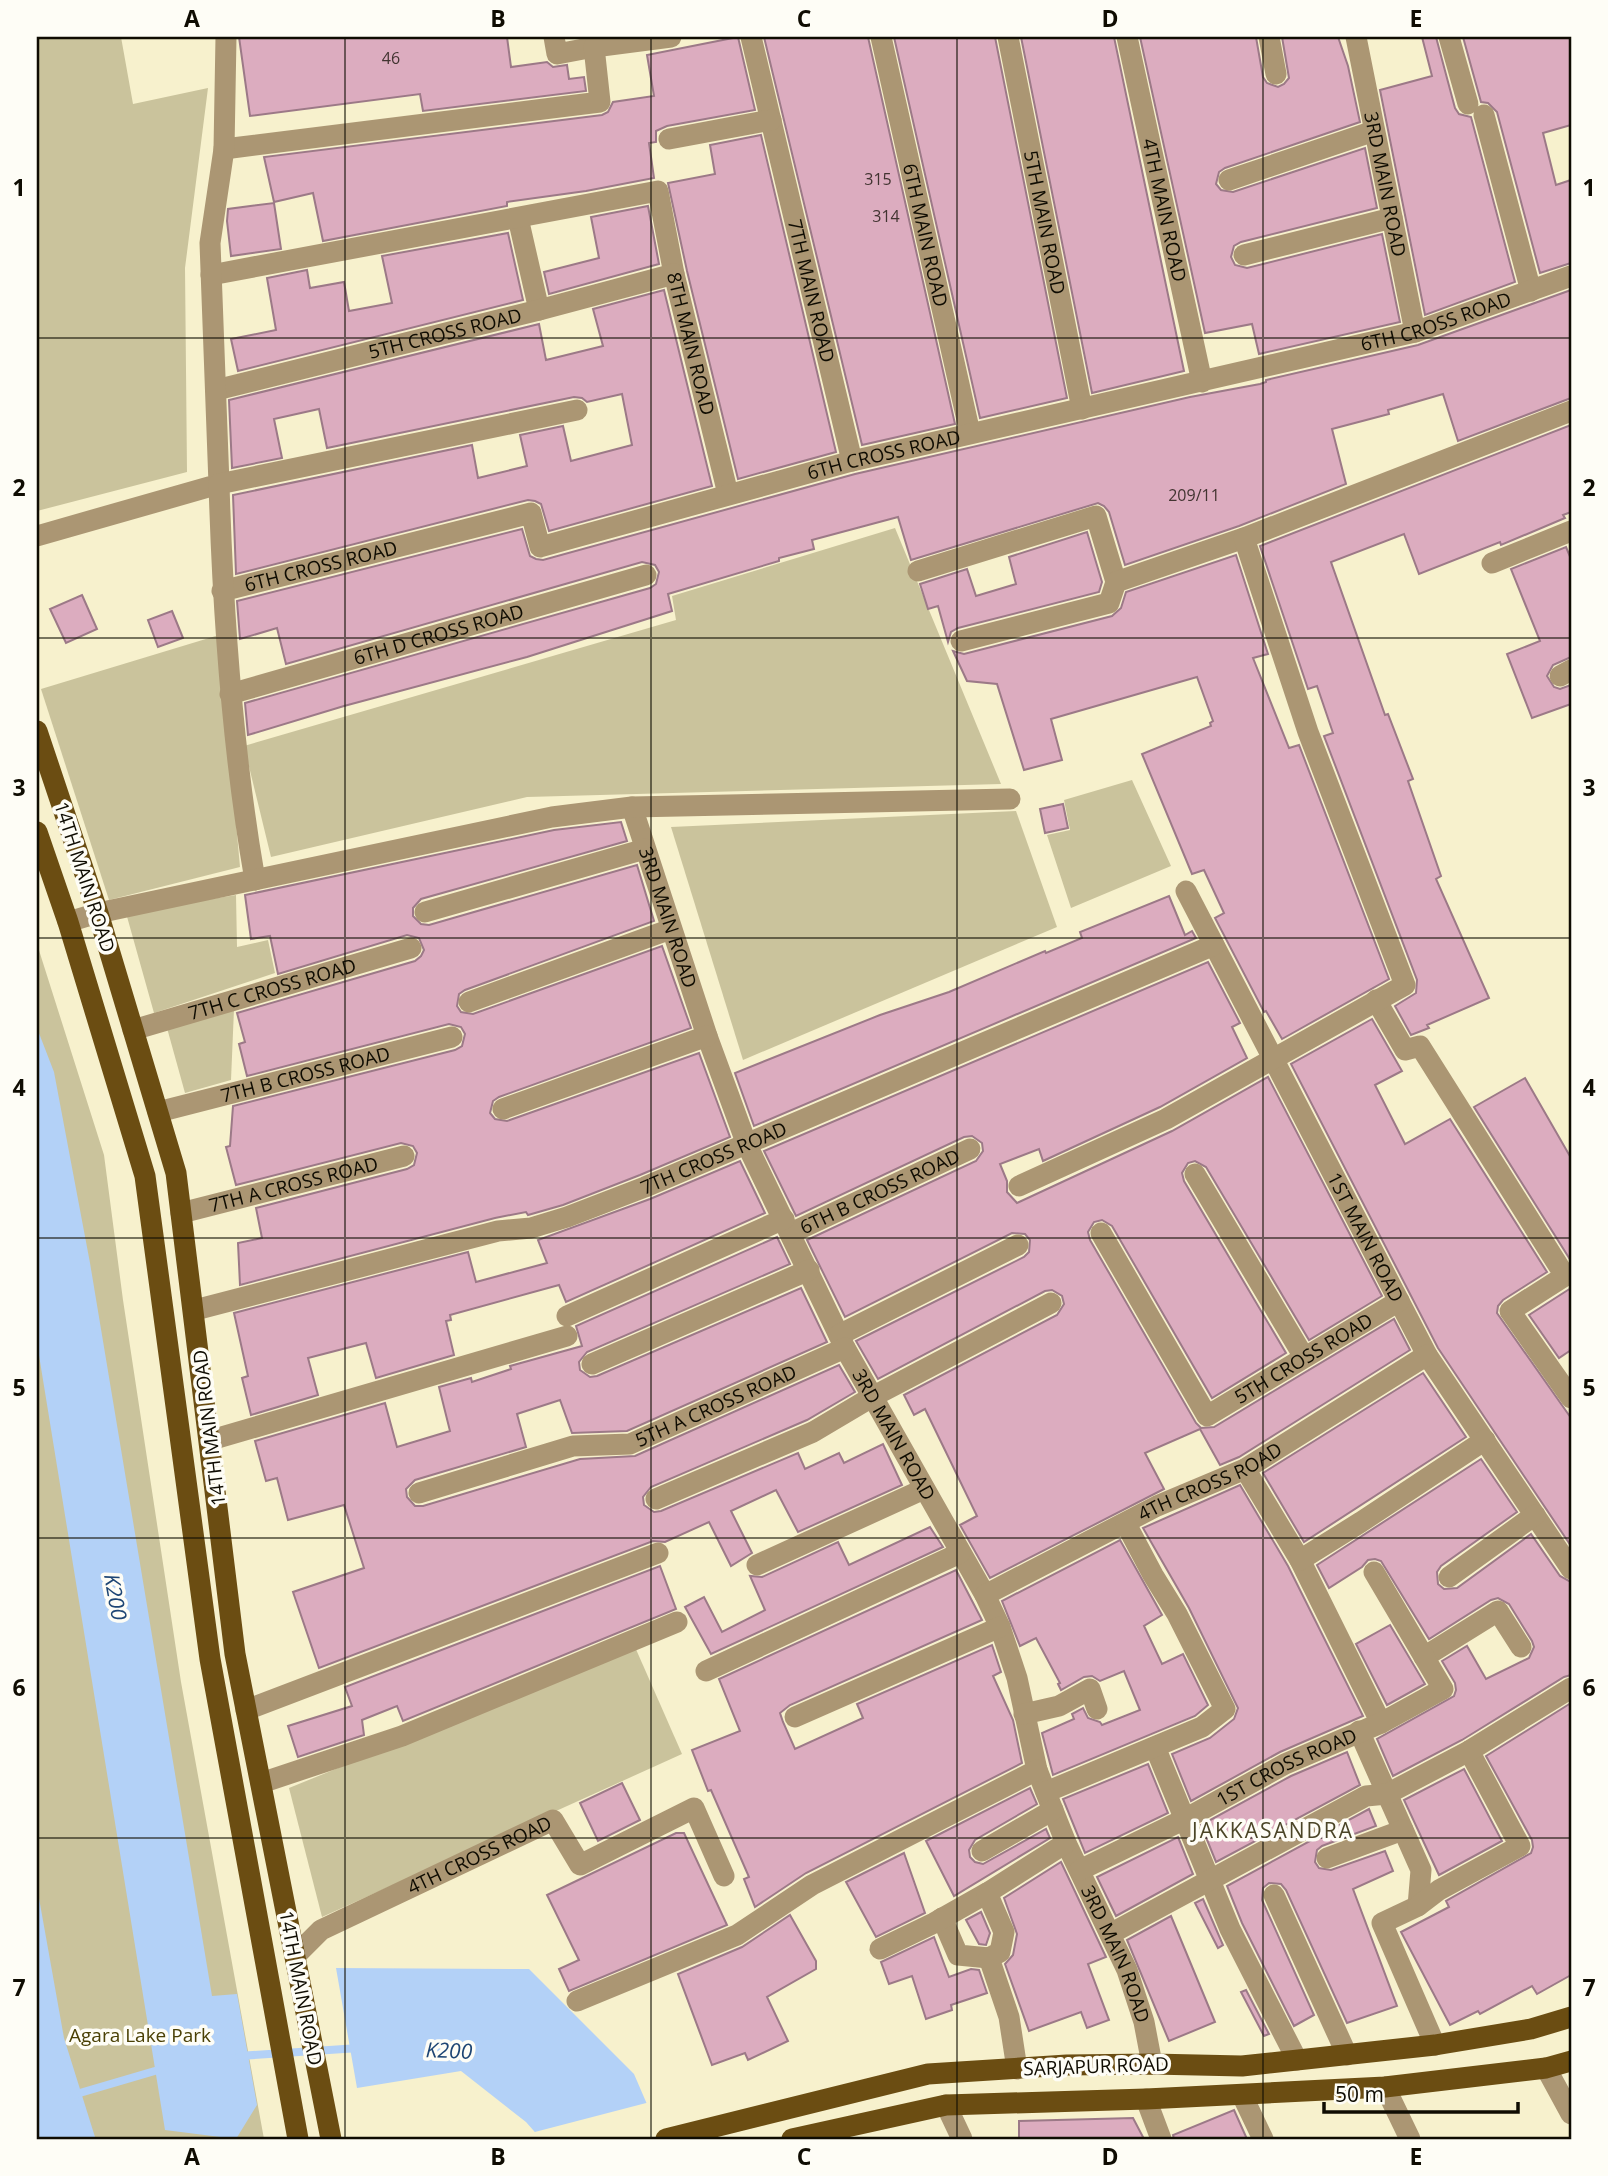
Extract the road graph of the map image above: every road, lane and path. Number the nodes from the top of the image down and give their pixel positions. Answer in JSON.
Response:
{"nodes":[{"id":1,"x":227,"y":37,"type":"edge"},
{"id":2,"x":554,"y":37,"type":"edge"},
{"id":3,"x":671,"y":37,"type":"edge"},
{"id":4,"x":751,"y":37,"type":"edge"},
{"id":5,"x":881,"y":37,"type":"edge"},
{"id":6,"x":1008,"y":37,"type":"edge"},
{"id":7,"x":1127,"y":37,"type":"edge"},
{"id":8,"x":1269,"y":37,"type":"edge"},
{"id":9,"x":1356,"y":37,"type":"edge"},
{"id":10,"x":1449,"y":37,"type":"edge"},
{"id":11,"x":594,"y":47,"type":"junction"},
{"id":12,"x":1276,"y":74,"type":"dead end"},
{"id":13,"x":771,"y":120,"type":"junction"},
{"id":14,"x":1374,"y":131,"type":"junction"},
{"id":15,"x":669,"y":138,"type":"dead end"},
{"id":16,"x":225,"y":149,"type":"junction"},
{"id":17,"x":1229,"y":180,"type":"dead end"},
{"id":18,"x":518,"y":218,"type":"junction"},
{"id":19,"x":1392,"y":218,"type":"junction"},
{"id":20,"x":1244,"y":255,"type":"dead end"},
{"id":21,"x":674,"y":274,"type":"junction"},
{"id":22,"x":211,"y":275,"type":"junction"},
{"id":23,"x":1571,"y":276,"type":"edge"},
{"id":24,"x":1531,"y":291,"type":"junction"},
{"id":25,"x":539,"y":310,"type":"junction"},
{"id":26,"x":1415,"y":332,"type":"junction"},
{"id":27,"x":1202,"y":382,"type":"junction"},
{"id":28,"x":216,"y":390,"type":"junction"},
{"id":29,"x":1082,"y":409,"type":"junction"},
{"id":30,"x":578,"y":410,"type":"dead end"},
{"id":31,"x":1571,"y":411,"type":"edge"},
{"id":32,"x":970,"y":433,"type":"junction"},
{"id":33,"x":852,"y":461,"type":"junction"},
{"id":34,"x":219,"y":484,"type":"junction"},
{"id":35,"x":728,"y":494,"type":"junction"},
{"id":36,"x":1571,"y":531,"type":"edge"},
{"id":37,"x":37,"y":536,"type":"edge"},
{"id":38,"x":1244,"y":538,"type":"junction"},
{"id":39,"x":1492,"y":562,"type":"dead end"},
{"id":40,"x":918,"y":571,"type":"dead end"},
{"id":41,"x":646,"y":575,"type":"dead end"},
{"id":42,"x":1116,"y":582,"type":"junction"},
{"id":43,"x":222,"y":591,"type":"junction"},
{"id":44,"x":961,"y":641,"type":"dead end"},
{"id":45,"x":230,"y":694,"type":"junction"},
{"id":46,"x":37,"y":730,"type":"edge"},
{"id":47,"x":1010,"y":799,"type":"dead end"},
{"id":48,"x":632,"y":807,"type":"junction"},
{"id":49,"x":37,"y":832,"type":"edge"},
{"id":50,"x":645,"y":849,"type":"junction"},
{"id":51,"x":255,"y":880,"type":"junction"},
{"id":52,"x":1186,"y":891,"type":"dead end"},
{"id":53,"x":425,"y":912,"type":"dead end"},
{"id":54,"x":99,"y":913,"type":"junction"},
{"id":55,"x":68,"y":922,"type":"junction"},
{"id":56,"x":671,"y":929,"type":"junction"},
{"id":57,"x":1214,"y":944,"type":"junction"},
{"id":58,"x":411,"y":948,"type":"dead end"},
{"id":59,"x":1376,"y":1000,"type":"junction"},
{"id":60,"x":469,"y":1002,"type":"dead end"},
{"id":61,"x":133,"y":1030,"type":"junction"},
{"id":62,"x":452,"y":1037,"type":"dead end"},
{"id":63,"x":706,"y":1037,"type":"junction"},
{"id":64,"x":1273,"y":1058,"type":"junction"},
{"id":65,"x":503,"y":1109,"type":"dead end"},
{"id":66,"x":158,"y":1111,"type":"junction"},
{"id":67,"x":747,"y":1145,"type":"junction"},
{"id":68,"x":970,"y":1149,"type":"dead end"},
{"id":69,"x":404,"y":1156,"type":"dead end"},
{"id":70,"x":1195,"y":1174,"type":"dead end"},
{"id":71,"x":1019,"y":1186,"type":"dead end"},
{"id":72,"x":181,"y":1213,"type":"junction"},
{"id":73,"x":787,"y":1226,"type":"junction"},
{"id":74,"x":1101,"y":1233,"type":"dead end"},
{"id":75,"x":1018,"y":1245,"type":"dead end"},
{"id":76,"x":810,"y":1270,"type":"junction"},
{"id":77,"x":1399,"y":1301,"type":"junction"},
{"id":78,"x":1051,"y":1303,"type":"dead end"},
{"id":79,"x":195,"y":1310,"type":"junction"},
{"id":80,"x":842,"y":1341,"type":"junction"},
{"id":81,"x":1427,"y":1355,"type":"junction"},
{"id":82,"x":1304,"y":1357,"type":"junction"},
{"id":83,"x":592,"y":1364,"type":"dead end"},
{"id":84,"x":872,"y":1397,"type":"junction"},
{"id":85,"x":1571,"y":1398,"type":"edge"},
{"id":86,"x":211,"y":1440,"type":"junction"},
{"id":87,"x":1485,"y":1440,"type":"junction"},
{"id":88,"x":1245,"y":1469,"type":"junction"},
{"id":89,"x":925,"y":1489,"type":"junction"},
{"id":90,"x":419,"y":1493,"type":"dead end"},
{"id":91,"x":656,"y":1499,"type":"dead end"},
{"id":92,"x":1535,"y":1515,"type":"junction"},
{"id":93,"x":1126,"y":1524,"type":"junction"},
{"id":94,"x":658,"y":1553,"type":"dead end"},
{"id":95,"x":960,"y":1553,"type":"junction"},
{"id":96,"x":1300,"y":1560,"type":"junction"},
{"id":97,"x":757,"y":1565,"type":"dead end"},
{"id":98,"x":1571,"y":1569,"type":"edge"},
{"id":99,"x":1374,"y":1573,"type":"dead end"},
{"id":100,"x":1449,"y":1577,"type":"dead end"},
{"id":101,"x":985,"y":1595,"type":"junction"},
{"id":102,"x":677,"y":1622,"type":"dead end"},
{"id":103,"x":1000,"y":1627,"type":"junction"},
{"id":104,"x":1521,"y":1647,"type":"dead end"},
{"id":105,"x":1424,"y":1657,"type":"junction"},
{"id":106,"x":706,"y":1671,"type":"dead end"},
{"id":107,"x":1571,"y":1688,"type":"edge"},
{"id":108,"x":1097,"y":1709,"type":"dead end"},
{"id":109,"x":246,"y":1710,"type":"junction"},
{"id":110,"x":1024,"y":1714,"type":"junction"},
{"id":111,"x":795,"y":1717,"type":"dead end"},
{"id":112,"x":1381,"y":1723,"type":"junction"},
{"id":113,"x":1359,"y":1731,"type":"junction"},
{"id":114,"x":1155,"y":1747,"type":"junction"},
{"id":115,"x":1468,"y":1751,"type":"junction"},
{"id":116,"x":1037,"y":1770,"type":"junction"},
{"id":117,"x":261,"y":1783,"type":"junction"},
{"id":118,"x":1387,"y":1794,"type":"junction"},
{"id":119,"x":1049,"y":1801,"type":"junction"},
{"id":120,"x":1185,"y":1819,"type":"junction"},
{"id":121,"x":1403,"y":1830,"type":"junction"},
{"id":122,"x":1066,"y":1843,"type":"junction"},
{"id":123,"x":982,"y":1851,"type":"dead end"},
{"id":124,"x":1327,"y":1858,"type":"dead end"},
{"id":125,"x":1080,"y":1870,"type":"junction"},
{"id":126,"x":724,"y":1876,"type":"dead end"},
{"id":127,"x":1209,"y":1879,"type":"junction"},
{"id":128,"x":987,"y":1893,"type":"junction"},
{"id":129,"x":1273,"y":1895,"type":"dead end"},
{"id":130,"x":1418,"y":1906,"type":"junction"},
{"id":131,"x":942,"y":1918,"type":"junction"},
{"id":132,"x":1110,"y":1934,"type":"junction"},
{"id":133,"x":880,"y":1949,"type":"dead end"},
{"id":134,"x":989,"y":1958,"type":"junction"},
{"id":135,"x":297,"y":1965,"type":"junction"},
{"id":136,"x":577,"y":2001,"type":"dead end"},
{"id":137,"x":1571,"y":2017,"type":"edge"},
{"id":138,"x":1435,"y":2045,"type":"junction"},
{"id":139,"x":1347,"y":2055,"type":"junction"},
{"id":140,"x":1297,"y":2060,"type":"junction"},
{"id":141,"x":1571,"y":2061,"type":"edge"},
{"id":142,"x":1153,"y":2064,"type":"junction"},
{"id":143,"x":1546,"y":2068,"type":"junction"},
{"id":144,"x":1017,"y":2069,"type":"junction"},
{"id":145,"x":1385,"y":2087,"type":"junction"},
{"id":146,"x":1242,"y":2095,"type":"junction"},
{"id":147,"x":1146,"y":2099,"type":"junction"},
{"id":148,"x":946,"y":2105,"type":"junction"},
{"id":149,"x":1569,"y":2106,"type":"edge"},
{"id":150,"x":670,"y":2138,"type":"edge"},
{"id":151,"x":298,"y":2139,"type":"edge"},
{"id":152,"x":331,"y":2139,"type":"edge"},
{"id":153,"x":795,"y":2139,"type":"edge"},
{"id":154,"x":962,"y":2139,"type":"edge"},
{"id":155,"x":1161,"y":2139,"type":"edge"},
{"id":156,"x":1263,"y":2139,"type":"edge"},
{"id":157,"x":1409,"y":2139,"type":"edge"}],
"edges":[{"from":1,"to":16,"type":"street"},
{"from":2,"to":11,"type":"street"},
{"from":3,"to":11,"type":"street"},
{"from":4,"to":13,"type":"street","name":"7TH MAIN ROAD"},
{"from":5,"to":32,"type":"street","name":"6TH MAIN ROAD"},
{"from":6,"to":29,"type":"street","name":"5TH MAIN ROAD"},
{"from":7,"to":27,"type":"street","name":"4TH MAIN ROAD"},
{"from":8,"to":12,"type":"street"},
{"from":9,"to":14,"type":"street","name":"3RD MAIN ROAD"},
{"from":10,"to":24,"type":"street"},
{"from":11,"to":16,"type":"street"},
{"from":13,"to":15,"type":"street"},
{"from":13,"to":33,"type":"street","name":"7TH MAIN ROAD"},
{"from":14,"to":17,"type":"street"},
{"from":14,"to":19,"type":"street","name":"3RD MAIN ROAD"},
{"from":16,"to":22,"type":"street"},
{"from":18,"to":21,"type":"street","name":"8TH MAIN ROAD"},
{"from":18,"to":22,"type":"street"},
{"from":18,"to":25,"type":"street"},
{"from":19,"to":20,"type":"street"},
{"from":19,"to":26,"type":"street","name":"3RD MAIN ROAD"},
{"from":21,"to":25,"type":"street","name":"5TH CROSS ROAD"},
{"from":21,"to":35,"type":"street","name":"8TH MAIN ROAD"},
{"from":22,"to":28,"type":"street"},
{"from":23,"to":24,"type":"street","name":"6TH CROSS ROAD"},
{"from":24,"to":26,"type":"street","name":"6TH CROSS ROAD"},
{"from":25,"to":28,"type":"street","name":"5TH CROSS ROAD"},
{"from":26,"to":27,"type":"street","name":"6TH CROSS ROAD"},
{"from":27,"to":29,"type":"street","name":"6TH CROSS ROAD"},
{"from":28,"to":34,"type":"street"},
{"from":29,"to":32,"type":"street","name":"6TH CROSS ROAD"},
{"from":30,"to":34,"type":"street"},
{"from":31,"to":38,"type":"street"},
{"from":32,"to":33,"type":"street","name":"6TH CROSS ROAD"},
{"from":33,"to":35,"type":"street","name":"6TH CROSS ROAD"},
{"from":34,"to":37,"type":"street"},
{"from":34,"to":43,"type":"street"},
{"from":35,"to":43,"type":"street","name":"6TH CROSS ROAD"},
{"from":36,"to":39,"type":"street"},
{"from":38,"to":42,"type":"street"},
{"from":38,"to":59,"type":"street"},
{"from":40,"to":42,"type":"street"},
{"from":41,"to":45,"type":"street","name":"6TH D CROSS ROAD"},
{"from":42,"to":44,"type":"street"},
{"from":43,"to":45,"type":"street"},
{"from":45,"to":51,"type":"street"},
{"from":46,"to":54,"type":"main road","name":"14TH MAIN ROAD"},
{"from":47,"to":48,"type":"street"},
{"from":48,"to":50,"type":"street","name":"3RD MAIN ROAD"},
{"from":48,"to":51,"type":"street"},
{"from":49,"to":55,"type":"main road","name":"14TH MAIN ROAD"},
{"from":50,"to":53,"type":"street"},
{"from":50,"to":56,"type":"street","name":"3RD MAIN ROAD"},
{"from":51,"to":54,"type":"street"},
{"from":52,"to":57,"type":"street","name":"1ST MAIN ROAD"},
{"from":54,"to":55,"type":"street"},
{"from":54,"to":61,"type":"main road","name":"14TH MAIN ROAD"},
{"from":55,"to":151,"type":"main road","name":"14TH MAIN ROAD"},
{"from":56,"to":60,"type":"street"},
{"from":56,"to":63,"type":"street","name":"3RD MAIN ROAD"},
{"from":57,"to":64,"type":"street","name":"1ST MAIN ROAD"},
{"from":57,"to":67,"type":"street","name":"7TH CROSS ROAD"},
{"from":58,"to":61,"type":"street","name":"7TH C CROSS ROAD"},
{"from":59,"to":64,"type":"street"},
{"from":59,"to":85,"type":"street"},
{"from":61,"to":66,"type":"main road","name":"14TH MAIN ROAD"},
{"from":62,"to":66,"type":"street","name":"7TH B CROSS ROAD"},
{"from":63,"to":65,"type":"street"},
{"from":63,"to":67,"type":"street","name":"3RD MAIN ROAD"},
{"from":64,"to":71,"type":"street"},
{"from":64,"to":77,"type":"street","name":"1ST MAIN ROAD"},
{"from":66,"to":72,"type":"main road","name":"14TH MAIN ROAD"},
{"from":67,"to":73,"type":"street","name":"3RD MAIN ROAD"},
{"from":67,"to":79,"type":"street","name":"7TH CROSS ROAD"},
{"from":68,"to":73,"type":"street","name":"6TH B CROSS ROAD"},
{"from":69,"to":72,"type":"street","name":"7TH A CROSS ROAD"},
{"from":70,"to":82,"type":"street"},
{"from":72,"to":79,"type":"main road","name":"14TH MAIN ROAD"},
{"from":73,"to":76,"type":"street","name":"3RD MAIN ROAD"},
{"from":73,"to":86,"type":"street","name":"6TH B CROSS ROAD"},
{"from":74,"to":82,"type":"street","name":"5TH CROSS ROAD"},
{"from":75,"to":80,"type":"street","name":"5TH A CROSS ROAD"},
{"from":76,"to":80,"type":"street","name":"3RD MAIN ROAD"},
{"from":76,"to":83,"type":"street"},
{"from":77,"to":81,"type":"street","name":"1ST MAIN ROAD"},
{"from":77,"to":82,"type":"street","name":"5TH CROSS ROAD"},
{"from":78,"to":84,"type":"street"},
{"from":79,"to":86,"type":"main road","name":"14TH MAIN ROAD"},
{"from":80,"to":84,"type":"street","name":"3RD MAIN ROAD"},
{"from":80,"to":90,"type":"street","name":"5TH A CROSS ROAD"},
{"from":81,"to":87,"type":"street","name":"1ST MAIN ROAD"},
{"from":81,"to":88,"type":"street","name":"4TH CROSS ROAD"},
{"from":84,"to":89,"type":"street","name":"3RD MAIN ROAD"},
{"from":84,"to":91,"type":"street"},
{"from":86,"to":109,"type":"main road","name":"14TH MAIN ROAD"},
{"from":87,"to":92,"type":"street","name":"1ST MAIN ROAD"},
{"from":87,"to":96,"type":"street"},
{"from":88,"to":93,"type":"street","name":"4TH CROSS ROAD"},
{"from":88,"to":96,"type":"street"},
{"from":89,"to":95,"type":"street","name":"3RD MAIN ROAD"},
{"from":89,"to":97,"type":"street"},
{"from":92,"to":98,"type":"street","name":"1ST MAIN ROAD"},
{"from":92,"to":100,"type":"street"},
{"from":93,"to":101,"type":"street","name":"4TH CROSS ROAD"},
{"from":93,"to":114,"type":"street"},
{"from":94,"to":109,"type":"street"},
{"from":95,"to":101,"type":"street","name":"3RD MAIN ROAD"},
{"from":95,"to":106,"type":"street"},
{"from":96,"to":112,"type":"street"},
{"from":99,"to":105,"type":"street"},
{"from":101,"to":103,"type":"street","name":"3RD MAIN ROAD"},
{"from":102,"to":117,"type":"street"},
{"from":103,"to":110,"type":"street","name":"3RD MAIN ROAD"},
{"from":103,"to":111,"type":"street"},
{"from":104,"to":105,"type":"street"},
{"from":105,"to":112,"type":"street","name":"1ST CROSS ROAD"},
{"from":107,"to":115,"type":"street"},
{"from":108,"to":110,"type":"street"},
{"from":109,"to":117,"type":"main road","name":"14TH MAIN ROAD"},
{"from":110,"to":116,"type":"street","name":"3RD MAIN ROAD"},
{"from":112,"to":113,"type":"street","name":"1ST CROSS ROAD"},
{"from":113,"to":118,"type":"street"},
{"from":113,"to":120,"type":"street","name":"1ST CROSS ROAD"},
{"from":114,"to":119,"type":"street"},
{"from":114,"to":120,"type":"street"},
{"from":115,"to":118,"type":"street"},
{"from":115,"to":130,"type":"street"},
{"from":116,"to":119,"type":"street","name":"3RD MAIN ROAD"},
{"from":116,"to":136,"type":"street"},
{"from":117,"to":135,"type":"main road","name":"14TH MAIN ROAD"},
{"from":118,"to":121,"type":"street"},
{"from":118,"to":127,"type":"street"},
{"from":119,"to":122,"type":"street","name":"3RD MAIN ROAD"},
{"from":119,"to":123,"type":"street"},
{"from":120,"to":125,"type":"street","name":"1ST CROSS ROAD"},
{"from":120,"to":127,"type":"street"},
{"from":121,"to":124,"type":"street"},
{"from":121,"to":130,"type":"street"},
{"from":122,"to":125,"type":"street","name":"3RD MAIN ROAD"},
{"from":122,"to":128,"type":"street"},
{"from":125,"to":132,"type":"street","name":"3RD MAIN ROAD"},
{"from":126,"to":135,"type":"street","name":"4TH CROSS ROAD"},
{"from":127,"to":132,"type":"street"},
{"from":127,"to":140,"type":"street"},
{"from":128,"to":131,"type":"street"},
{"from":128,"to":134,"type":"street"},
{"from":129,"to":139,"type":"street"},
{"from":130,"to":138,"type":"street"},
{"from":131,"to":133,"type":"street"},
{"from":131,"to":134,"type":"street"},
{"from":132,"to":142,"type":"street","name":"3RD MAIN ROAD"},
{"from":134,"to":144,"type":"street"},
{"from":135,"to":152,"type":"main road","name":"14TH MAIN ROAD"},
{"from":137,"to":138,"type":"main road","name":"SARJAPUR ROAD"},
{"from":138,"to":139,"type":"main road","name":"SARJAPUR ROAD"},
{"from":139,"to":140,"type":"main road","name":"SARJAPUR ROAD"},
{"from":140,"to":142,"type":"main road","name":"SARJAPUR ROAD"},
{"from":141,"to":143,"type":"main road","name":"SARJAPUR ROAD"},
{"from":142,"to":144,"type":"main road","name":"SARJAPUR ROAD"},
{"from":143,"to":145,"type":"main road","name":"SARJAPUR ROAD"},
{"from":143,"to":149,"type":"street"},
{"from":144,"to":150,"type":"main road","name":"SARJAPUR ROAD"},
{"from":145,"to":146,"type":"main road","name":"SARJAPUR ROAD"},
{"from":145,"to":157,"type":"street"},
{"from":146,"to":147,"type":"main road","name":"SARJAPUR ROAD"},
{"from":146,"to":156,"type":"street"},
{"from":147,"to":148,"type":"main road","name":"SARJAPUR ROAD"},
{"from":147,"to":155,"type":"street"},
{"from":148,"to":153,"type":"main road","name":"SARJAPUR ROAD"},
{"from":148,"to":154,"type":"street"}]}
